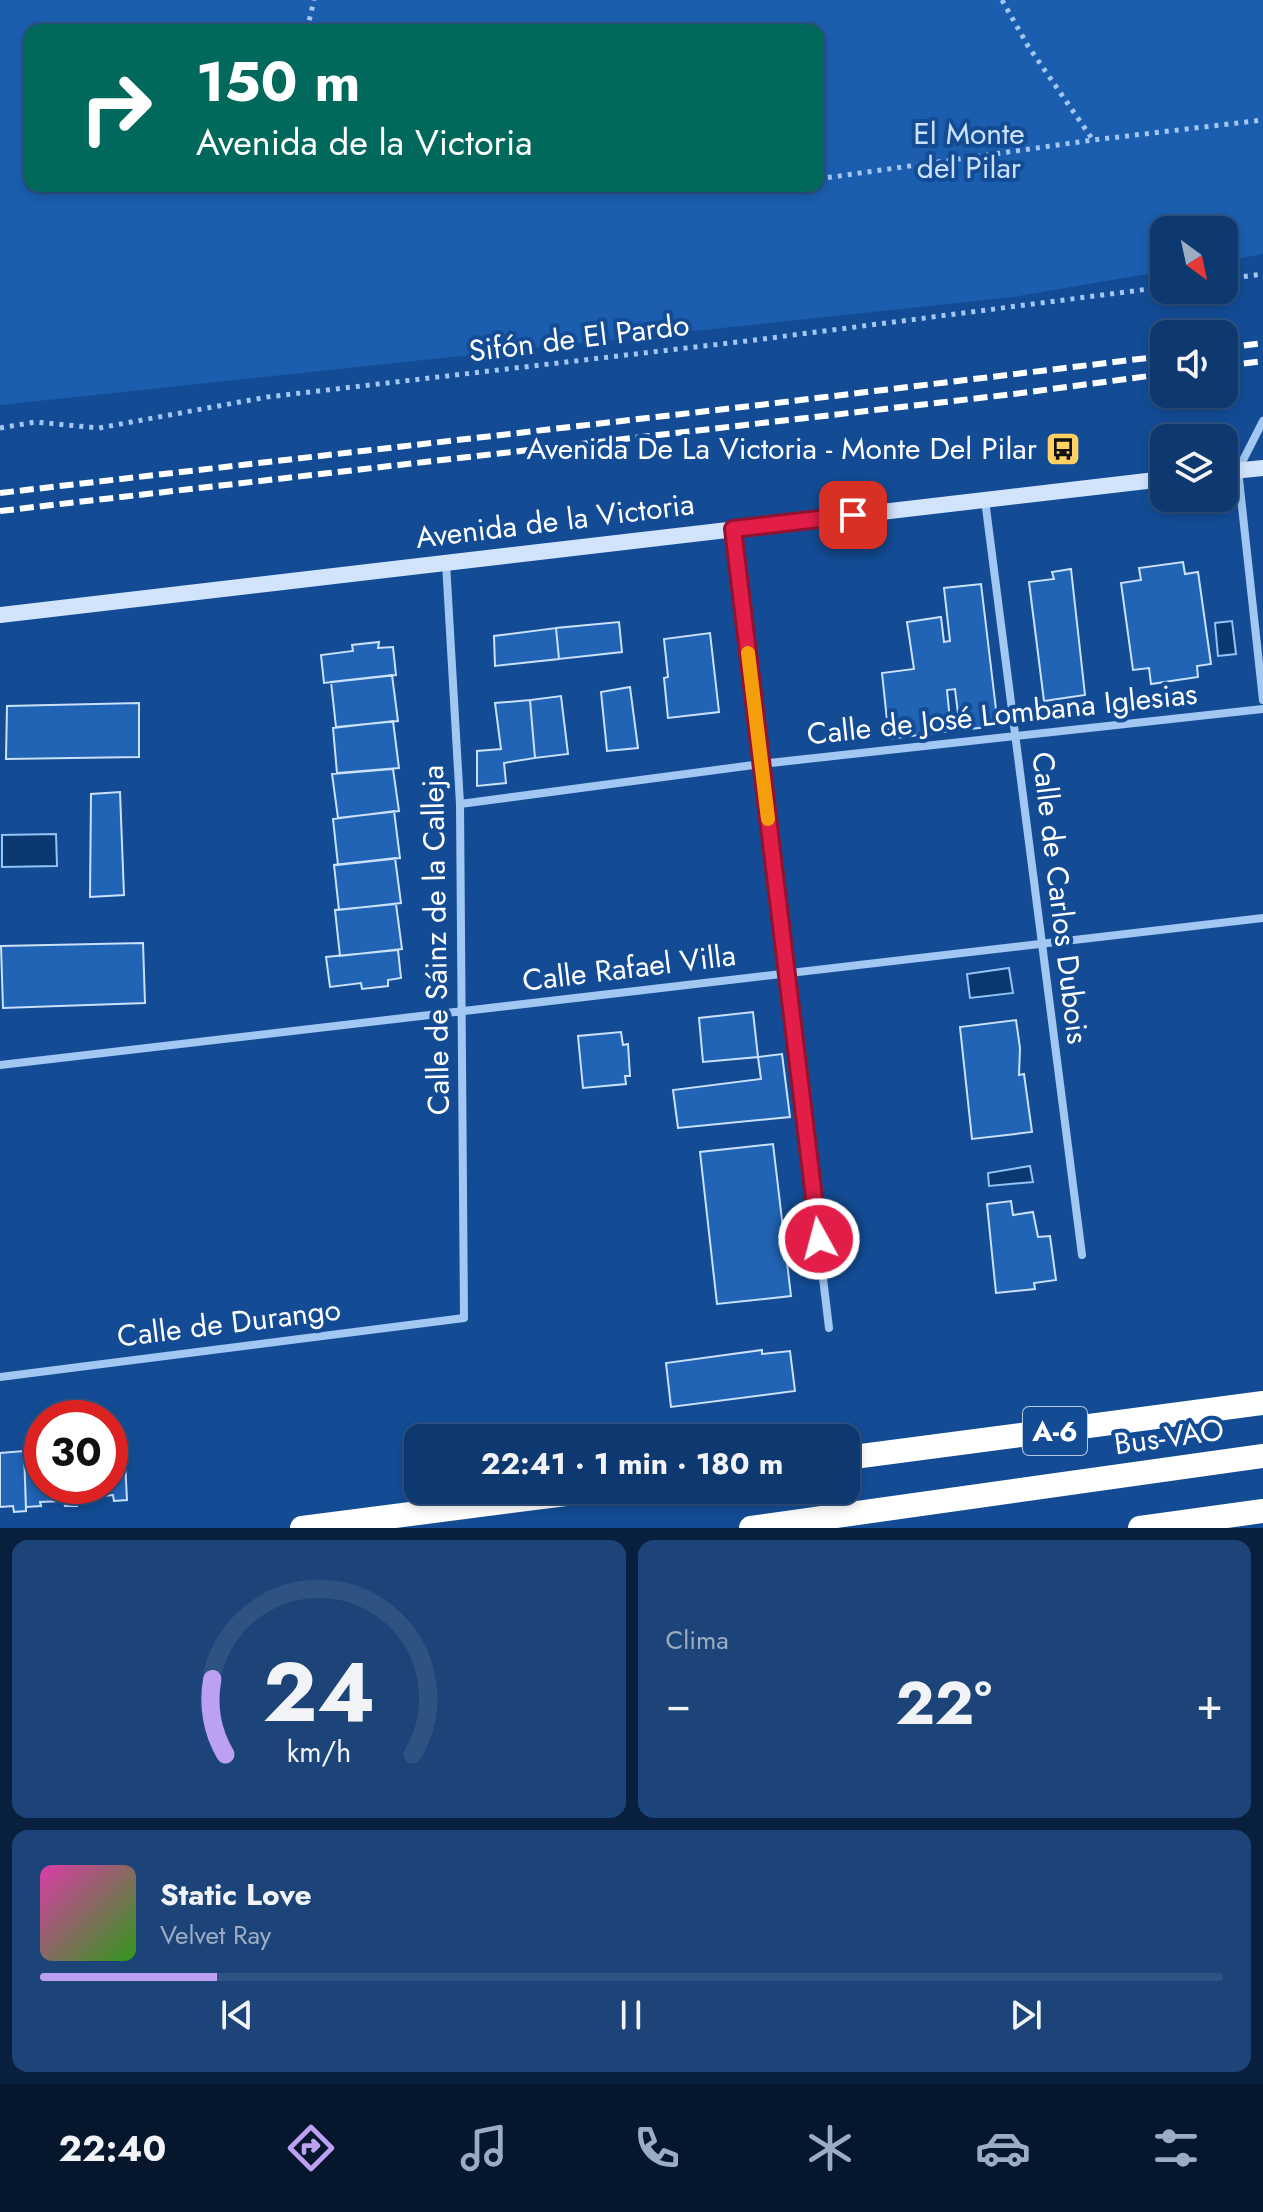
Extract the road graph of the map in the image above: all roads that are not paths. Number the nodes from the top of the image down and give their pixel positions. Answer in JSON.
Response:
{"nodes":[{"id":1,"x":1263,"y":421,"type":"edge"},
{"id":2,"x":1238,"y":460,"type":"edge"},
{"id":3,"x":1263,"y":468,"type":"edge"},
{"id":4,"x":1238,"y":470,"type":"edge"},
{"id":5,"x":1150,"y":481,"type":"edge"},
{"id":6,"x":985,"y":500,"type":"junction"},
{"id":7,"x":1237,"y":512,"type":"edge"},
{"id":8,"x":733,"y":529,"type":"junction"},
{"id":9,"x":446,"y":562,"type":"junction"},
{"id":10,"x":0,"y":615,"type":"edge"},
{"id":11,"x":1263,"y":700,"type":"edge"},
{"id":12,"x":1263,"y":709,"type":"edge"},
{"id":13,"x":1015,"y":737,"type":"junction"},
{"id":14,"x":761,"y":764,"type":"junction"},
{"id":15,"x":460,"y":804,"type":"junction"},
{"id":16,"x":1263,"y":918,"type":"edge"},
{"id":17,"x":1042,"y":944,"type":"junction"},
{"id":18,"x":787,"y":974,"type":"junction"},
{"id":19,"x":463,"y":1011,"type":"junction"},
{"id":20,"x":0,"y":1065,"type":"edge"},
{"id":21,"x":1082,"y":1255,"type":"dead end"},
{"id":22,"x":464,"y":1318,"type":"joint"},
{"id":23,"x":829,"y":1328,"type":"dead end"},
{"id":24,"x":0,"y":1377,"type":"edge"},
{"id":25,"x":1263,"y":1403,"type":"edge"},
{"id":26,"x":860,"y":1456,"type":"edge"},
{"id":27,"x":1263,"y":1456,"type":"edge"},
{"id":28,"x":488,"y":1504,"type":"edge"},
{"id":29,"x":1263,"y":1511,"type":"edge"},
{"id":30,"x":302,"y":1528,"type":"edge"},
{"id":31,"x":751,"y":1528,"type":"edge"},
{"id":32,"x":1140,"y":1528,"type":"edge"}],
"edges":[{"from":1,"to":2,"type":"street"},
{"from":3,"to":4,"type":"street"},
{"from":5,"to":6,"type":"street","name":"Avenida de la Victoria"},
{"from":6,"to":8,"type":"street","name":"Avenida de la Victoria"},
{"from":6,"to":13,"type":"street","name":"Calle de Carlos Dubois"},
{"from":7,"to":11,"type":"street"},
{"from":8,"to":9,"type":"street","name":"Avenida de la Victoria"},
{"from":8,"to":14,"type":"street"},
{"from":9,"to":10,"type":"street","name":"Avenida de la Victoria"},
{"from":9,"to":15,"type":"street","name":"Calle de Sáinz de la Calleja"},
{"from":12,"to":13,"type":"street","name":"Calle de José Lombana Iglesias"},
{"from":13,"to":14,"type":"street","name":"Calle de José Lombana Iglesias"},
{"from":13,"to":17,"type":"street","name":"Calle de Carlos Dubois"},
{"from":14,"to":15,"type":"street","name":"Calle de José Lombana Iglesias"},
{"from":14,"to":18,"type":"street"},
{"from":15,"to":19,"type":"street","name":"Calle de Sáinz de la Calleja"},
{"from":16,"to":17,"type":"street","name":"Calle Rafael Villa"},
{"from":17,"to":18,"type":"street","name":"Calle Rafael Villa"},
{"from":17,"to":21,"type":"street","name":"Calle de Carlos Dubois"},
{"from":18,"to":19,"type":"street","name":"Calle Rafael Villa"},
{"from":18,"to":23,"type":"street"},
{"from":19,"to":20,"type":"street","name":"Calle Rafael Villa"},
{"from":19,"to":22,"type":"street","name":"Calle de Sáinz de la Calleja"},
{"from":22,"to":24,"type":"street","name":"Calle de Durango"},
{"from":25,"to":26,"type":"highway","number":"A-6"},
{"from":27,"to":31,"type":"highway","name":"Bus-VAO"},
{"from":28,"to":30,"type":"highway"},
{"from":29,"to":32,"type":"highway"}]}
